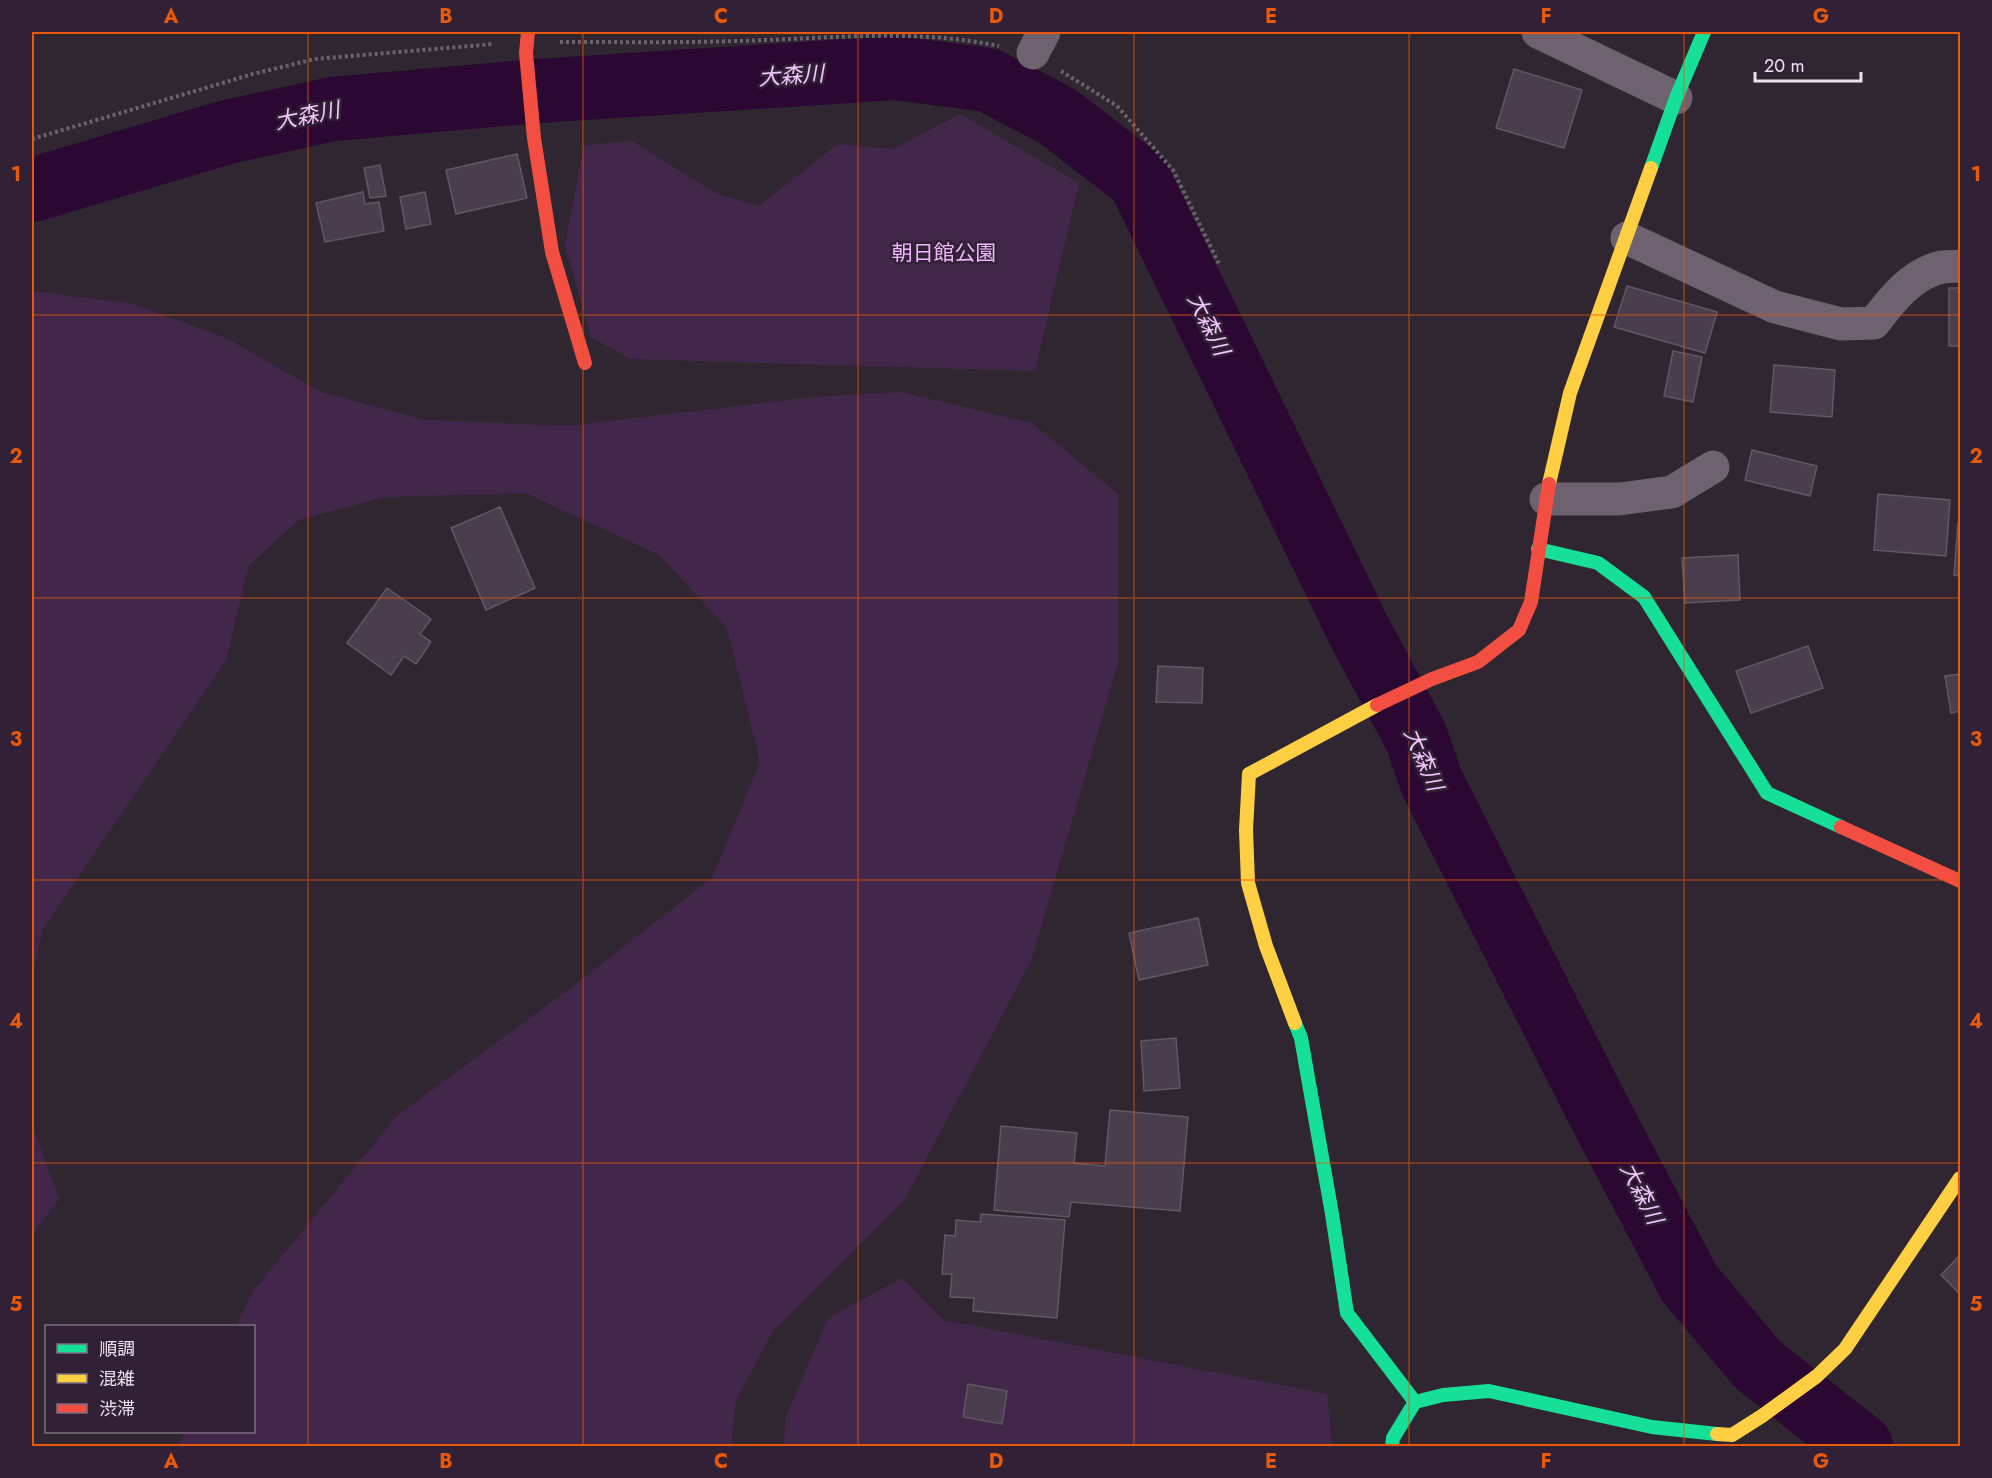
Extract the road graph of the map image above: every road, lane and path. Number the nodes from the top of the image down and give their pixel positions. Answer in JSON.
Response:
{"nodes":[{"id":1,"x":1538,"y":32,"type":"edge"},
{"id":2,"x":1704,"y":32,"type":"edge"},
{"id":3,"x":527,"y":42,"type":"edge"},
{"id":4,"x":1039,"y":42,"type":"edge"},
{"id":5,"x":1676,"y":98,"type":"junction"},
{"id":6,"x":32,"y":139,"type":"edge"},
{"id":7,"x":1627,"y":238,"type":"junction"},
{"id":8,"x":1220,"y":266,"type":"dead end"},
{"id":9,"x":1960,"y":266,"type":"edge"},
{"id":10,"x":585,"y":363,"type":"dead end"},
{"id":11,"x":1713,"y":467,"type":"dead end"},
{"id":12,"x":1546,"y":498,"type":"junction"},
{"id":13,"x":1538,"y":549,"type":"junction"},
{"id":14,"x":1960,"y":881,"type":"edge"},
{"id":15,"x":1960,"y":1178,"type":"edge"},
{"id":16,"x":1416,"y":1402,"type":"junction"},
{"id":17,"x":1392,"y":1446,"type":"edge"}],
"edges":[{"from":1,"to":5,"type":"street"},
{"from":2,"to":5,"type":"street"},
{"from":3,"to":4,"type":"path"},
{"from":3,"to":6,"type":"path"},
{"from":3,"to":10,"type":"street"},
{"from":4,"to":8,"type":"path"},
{"from":5,"to":7,"type":"street"},
{"from":7,"to":9,"type":"street"},
{"from":7,"to":12,"type":"street"},
{"from":11,"to":12,"type":"street"},
{"from":12,"to":13,"type":"street"},
{"from":13,"to":14,"type":"street"},
{"from":13,"to":16,"type":"street"},
{"from":15,"to":16,"type":"street"},
{"from":16,"to":17,"type":"street"}]}
